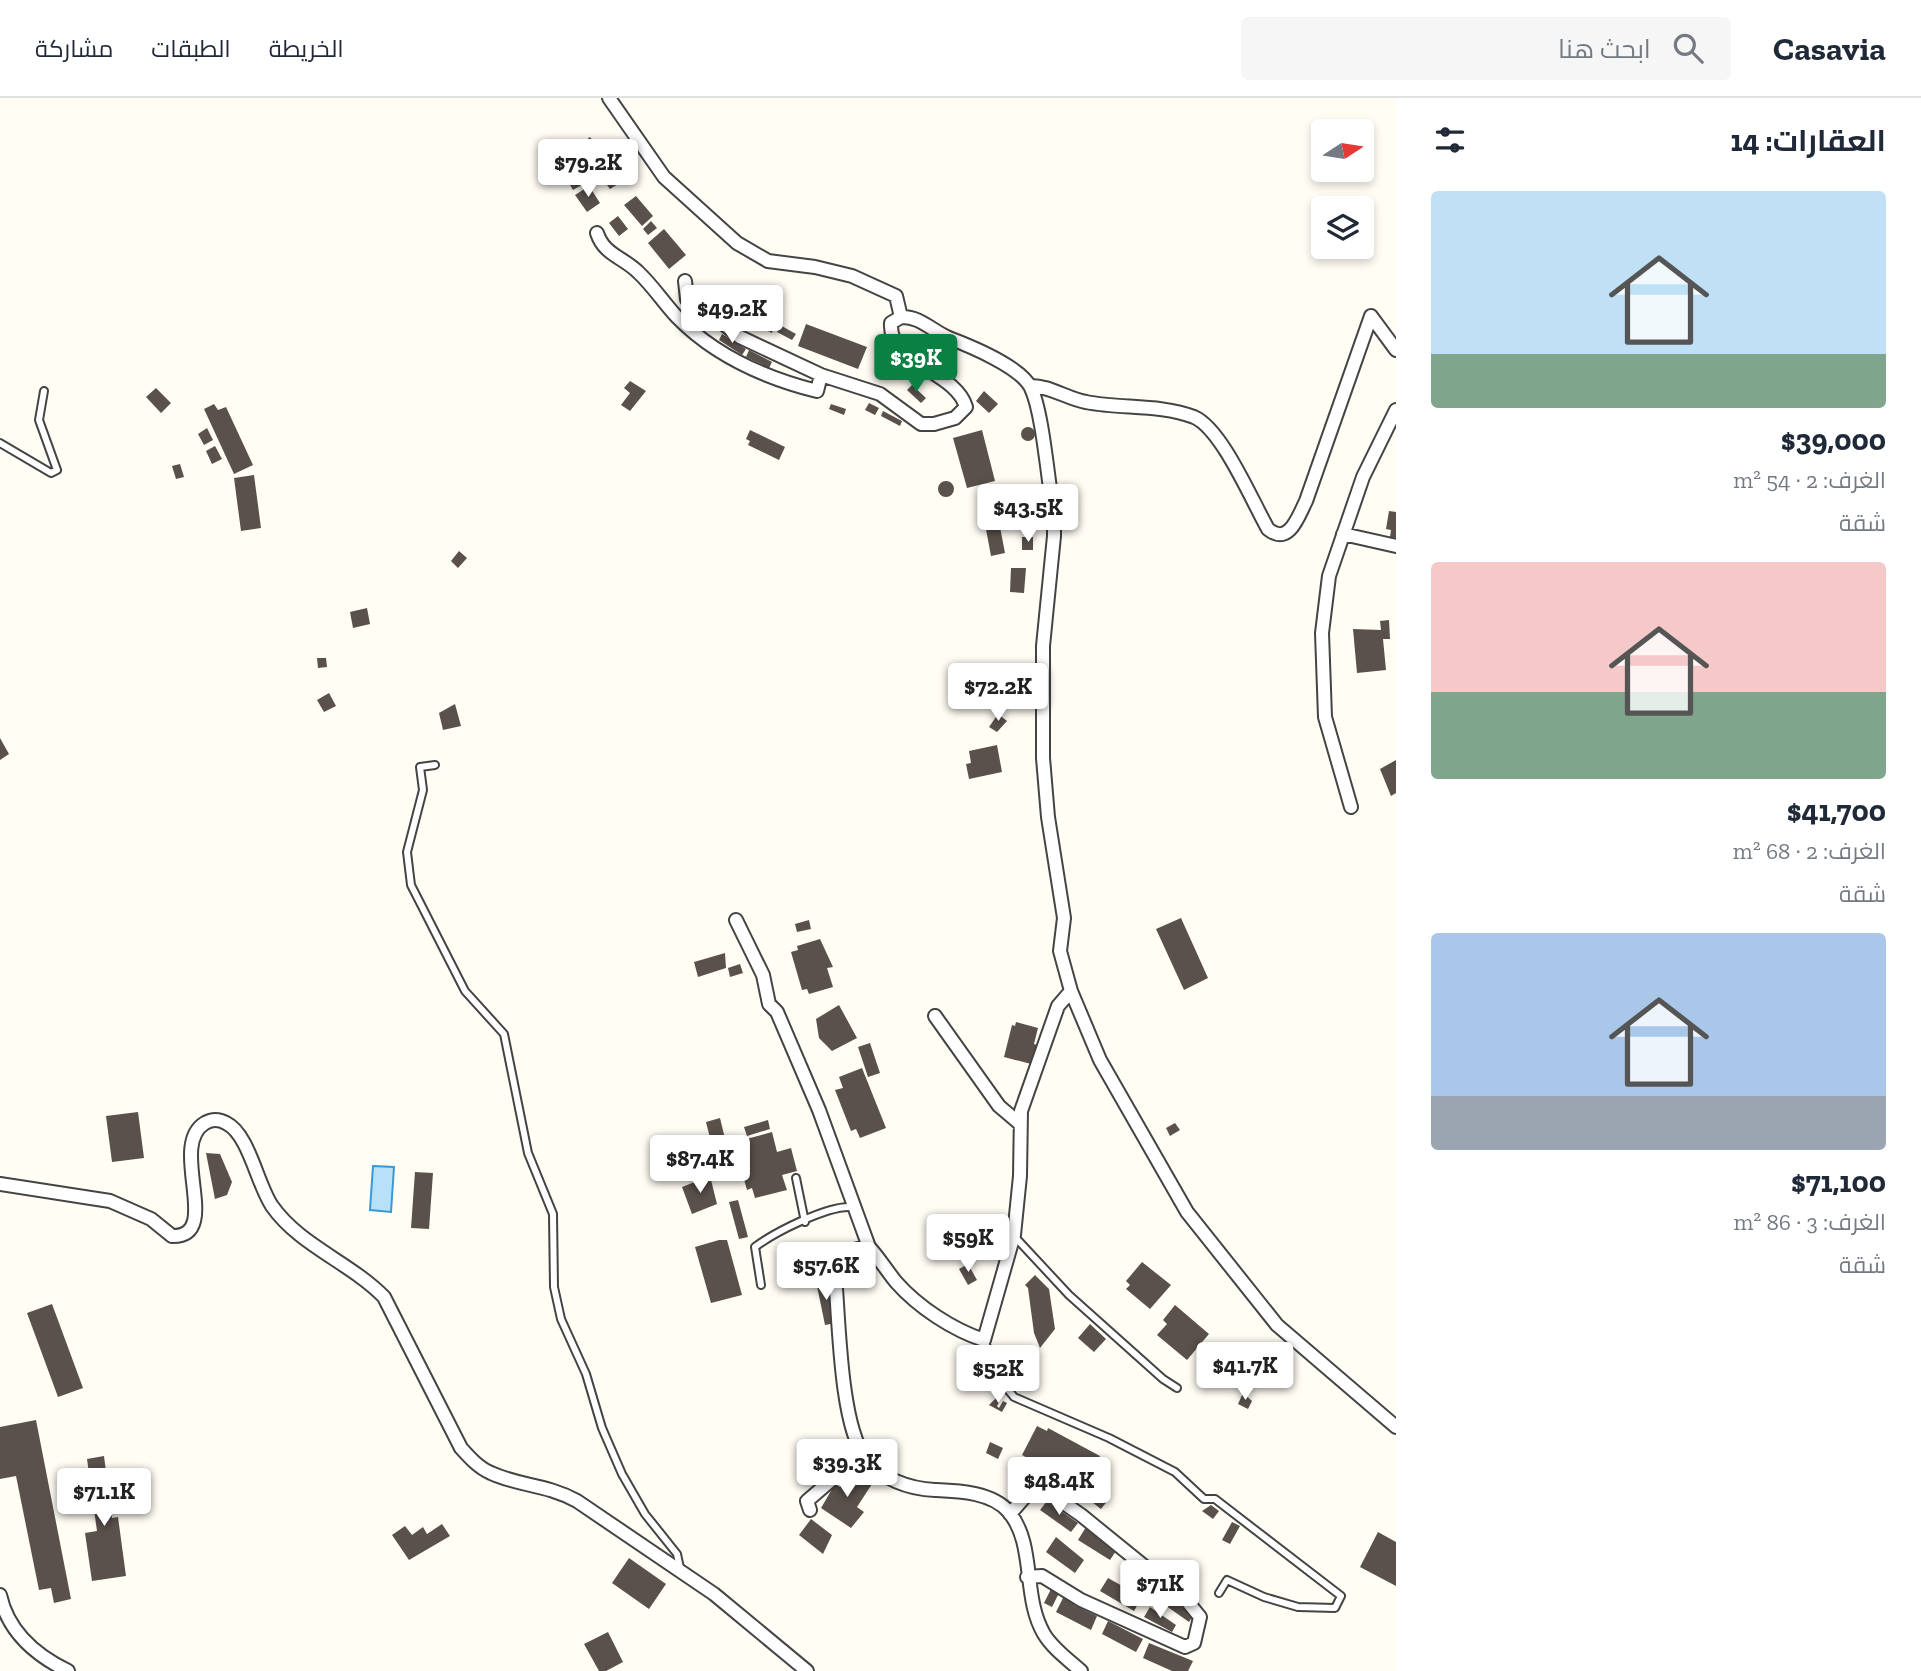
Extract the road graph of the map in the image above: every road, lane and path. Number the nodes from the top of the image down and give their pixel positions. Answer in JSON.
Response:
{"nodes":[{"id":1,"x":609,"y":98,"type":"edge"},
{"id":2,"x":597,"y":233,"type":"dead end"},
{"id":3,"x":685,"y":281,"type":"dead end"},
{"id":4,"x":901,"y":317,"type":"junction"},
{"id":5,"x":1396,"y":350,"type":"edge"},
{"id":6,"x":821,"y":375,"type":"junction"},
{"id":7,"x":1030,"y":386,"type":"junction"},
{"id":8,"x":44,"y":391,"type":"dead end"},
{"id":9,"x":1396,"y":410,"type":"edge"},
{"id":10,"x":0,"y":443,"type":"edge"},
{"id":11,"x":1343,"y":534,"type":"junction"},
{"id":12,"x":1396,"y":547,"type":"edge"},
{"id":13,"x":435,"y":765,"type":"dead end"},
{"id":14,"x":1351,"y":807,"type":"dead end"},
{"id":15,"x":736,"y":920,"type":"dead end"},
{"id":16,"x":1071,"y":991,"type":"junction"},
{"id":17,"x":935,"y":1016,"type":"dead end"},
{"id":18,"x":1019,"y":1124,"type":"junction"},
{"id":19,"x":796,"y":1178,"type":"dead end"},
{"id":20,"x":0,"y":1185,"type":"edge"},
{"id":21,"x":852,"y":1207,"type":"junction"},
{"id":22,"x":805,"y":1222,"type":"junction"},
{"id":23,"x":1014,"y":1235,"type":"junction"},
{"id":24,"x":869,"y":1247,"type":"junction"},
{"id":25,"x":761,"y":1285,"type":"dead end"},
{"id":26,"x":984,"y":1340,"type":"junction"},
{"id":27,"x":1177,"y":1388,"type":"dead end"},
{"id":28,"x":1396,"y":1427,"type":"edge"},
{"id":29,"x":866,"y":1459,"type":"junction"},
{"id":30,"x":810,"y":1510,"type":"dead end"},
{"id":31,"x":1010,"y":1514,"type":"junction"},
{"id":32,"x":678,"y":1572,"type":"junction"},
{"id":33,"x":1027,"y":1577,"type":"junction"},
{"id":34,"x":1219,"y":1593,"type":"dead end"},
{"id":35,"x":0,"y":1595,"type":"edge"},
{"id":36,"x":68,"y":1671,"type":"edge"},
{"id":37,"x":807,"y":1671,"type":"edge"},
{"id":38,"x":1082,"y":1671,"type":"edge"}],
"edges":[{"from":1,"to":4,"type":"street"},
{"from":2,"to":6,"type":"street"},
{"from":3,"to":6,"type":"street"},
{"from":4,"to":6,"type":"street"},
{"from":4,"to":7,"type":"street"},
{"from":5,"to":7,"type":"street"},
{"from":7,"to":16,"type":"street"},
{"from":8,"to":10,"type":"lane"},
{"from":9,"to":11,"type":"street"},
{"from":11,"to":12,"type":"street"},
{"from":11,"to":14,"type":"street"},
{"from":13,"to":32,"type":"lane"},
{"from":15,"to":21,"type":"street"},
{"from":16,"to":18,"type":"street"},
{"from":16,"to":28,"type":"street"},
{"from":17,"to":18,"type":"street"},
{"from":18,"to":23,"type":"street"},
{"from":19,"to":22,"type":"lane"},
{"from":20,"to":32,"type":"street"},
{"from":21,"to":22,"type":"lane"},
{"from":21,"to":24,"type":"street"},
{"from":22,"to":25,"type":"lane"},
{"from":23,"to":26,"type":"street"},
{"from":23,"to":27,"type":"lane"},
{"from":24,"to":26,"type":"street"},
{"from":24,"to":29,"type":"street"},
{"from":26,"to":34,"type":"lane"},
{"from":29,"to":30,"type":"street"},
{"from":29,"to":31,"type":"street"},
{"from":31,"to":33,"type":"street"},
{"from":31,"to":33,"type":"street"},
{"from":32,"to":37,"type":"street"},
{"from":33,"to":38,"type":"street"},
{"from":35,"to":36,"type":"street"}]}
